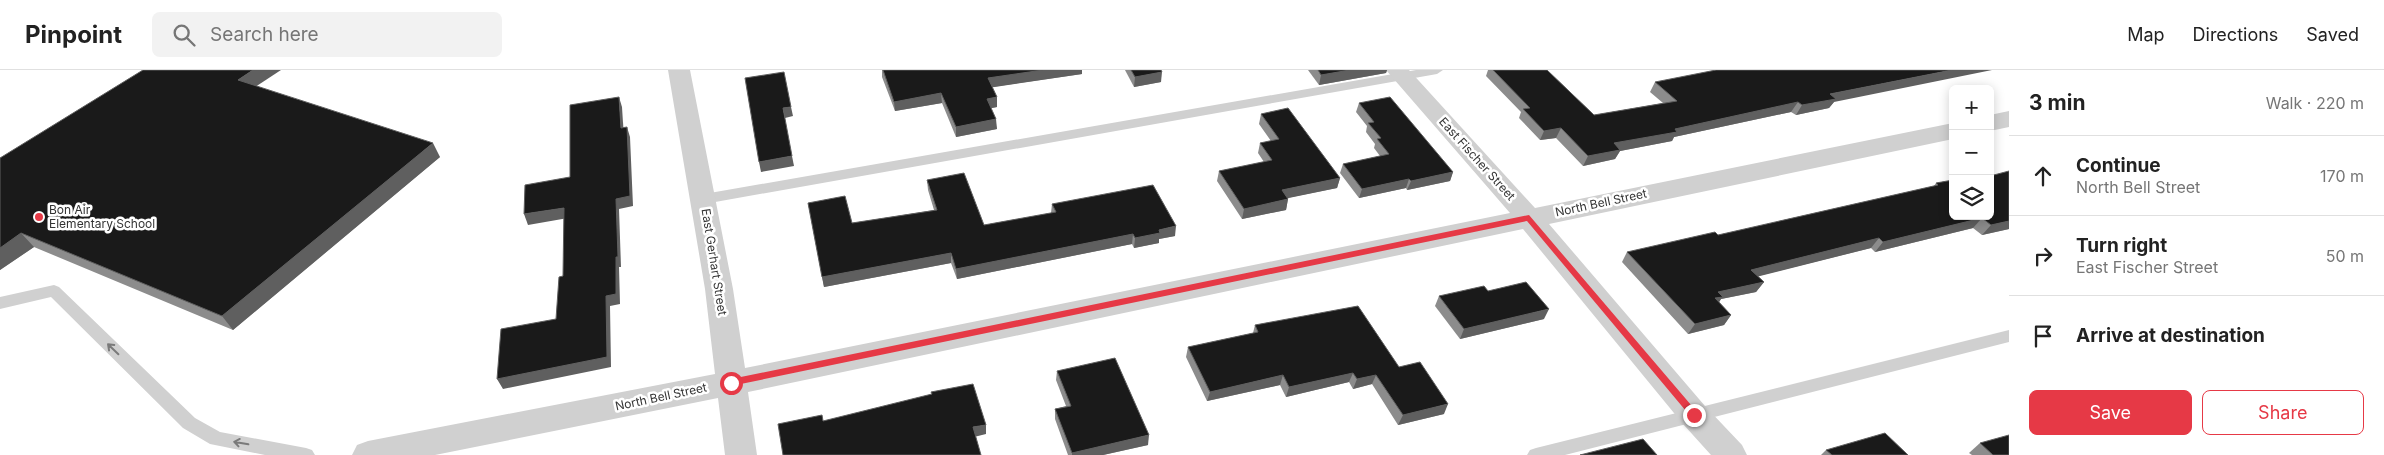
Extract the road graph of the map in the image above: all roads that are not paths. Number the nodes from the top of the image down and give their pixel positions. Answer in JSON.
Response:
{"nodes":[{"id":1,"x":679,"y":70,"type":"edge"},
{"id":2,"x":1437,"y":70,"type":"edge"},
{"id":3,"x":1400,"y":73,"type":"edge"},
{"id":4,"x":2009,"y":119,"type":"edge"},
{"id":5,"x":1994,"y":122,"type":"edge"},
{"id":6,"x":1949,"y":132,"type":"edge"},
{"id":7,"x":704,"y":199,"type":"junction"},
{"id":8,"x":1529,"y":218,"type":"junction"},
{"id":9,"x":0,"y":302,"type":"edge"},
{"id":10,"x":2009,"y":336,"type":"edge"},
{"id":11,"x":731,"y":383,"type":"junction"},
{"id":12,"x":1694,"y":415,"type":"junction"},
{"id":13,"x":306,"y":455,"type":"edge"},
{"id":14,"x":368,"y":455,"type":"edge"},
{"id":15,"x":741,"y":455,"type":"edge"},
{"id":16,"x":1536,"y":455,"type":"edge"},
{"id":17,"x":1731,"y":455,"type":"edge"}],
"edges":[{"from":1,"to":7,"type":"street","name":"East Gerhart Street"},
{"from":2,"to":3,"type":"lane"},
{"from":3,"to":7,"type":"lane"},
{"from":3,"to":8,"type":"street","name":"East Fischer Street"},
{"from":4,"to":5,"type":"street"},
{"from":6,"to":8,"type":"street","name":"North Bell Street"},
{"from":7,"to":11,"type":"street","name":"East Gerhart Street"},
{"from":8,"to":11,"type":"street","name":"North Bell Street"},
{"from":8,"to":12,"type":"street","name":"East Fischer Street"},
{"from":13,"to":9,"type":"lane","one_way":true},
{"from":10,"to":12,"type":"lane"},
{"from":11,"to":14,"type":"street","name":"North Bell Street"},
{"from":11,"to":15,"type":"street","name":"East Gerhart Street"},
{"from":12,"to":16,"type":"lane"},
{"from":12,"to":17,"type":"street","name":"East Fischer Street"}]}
